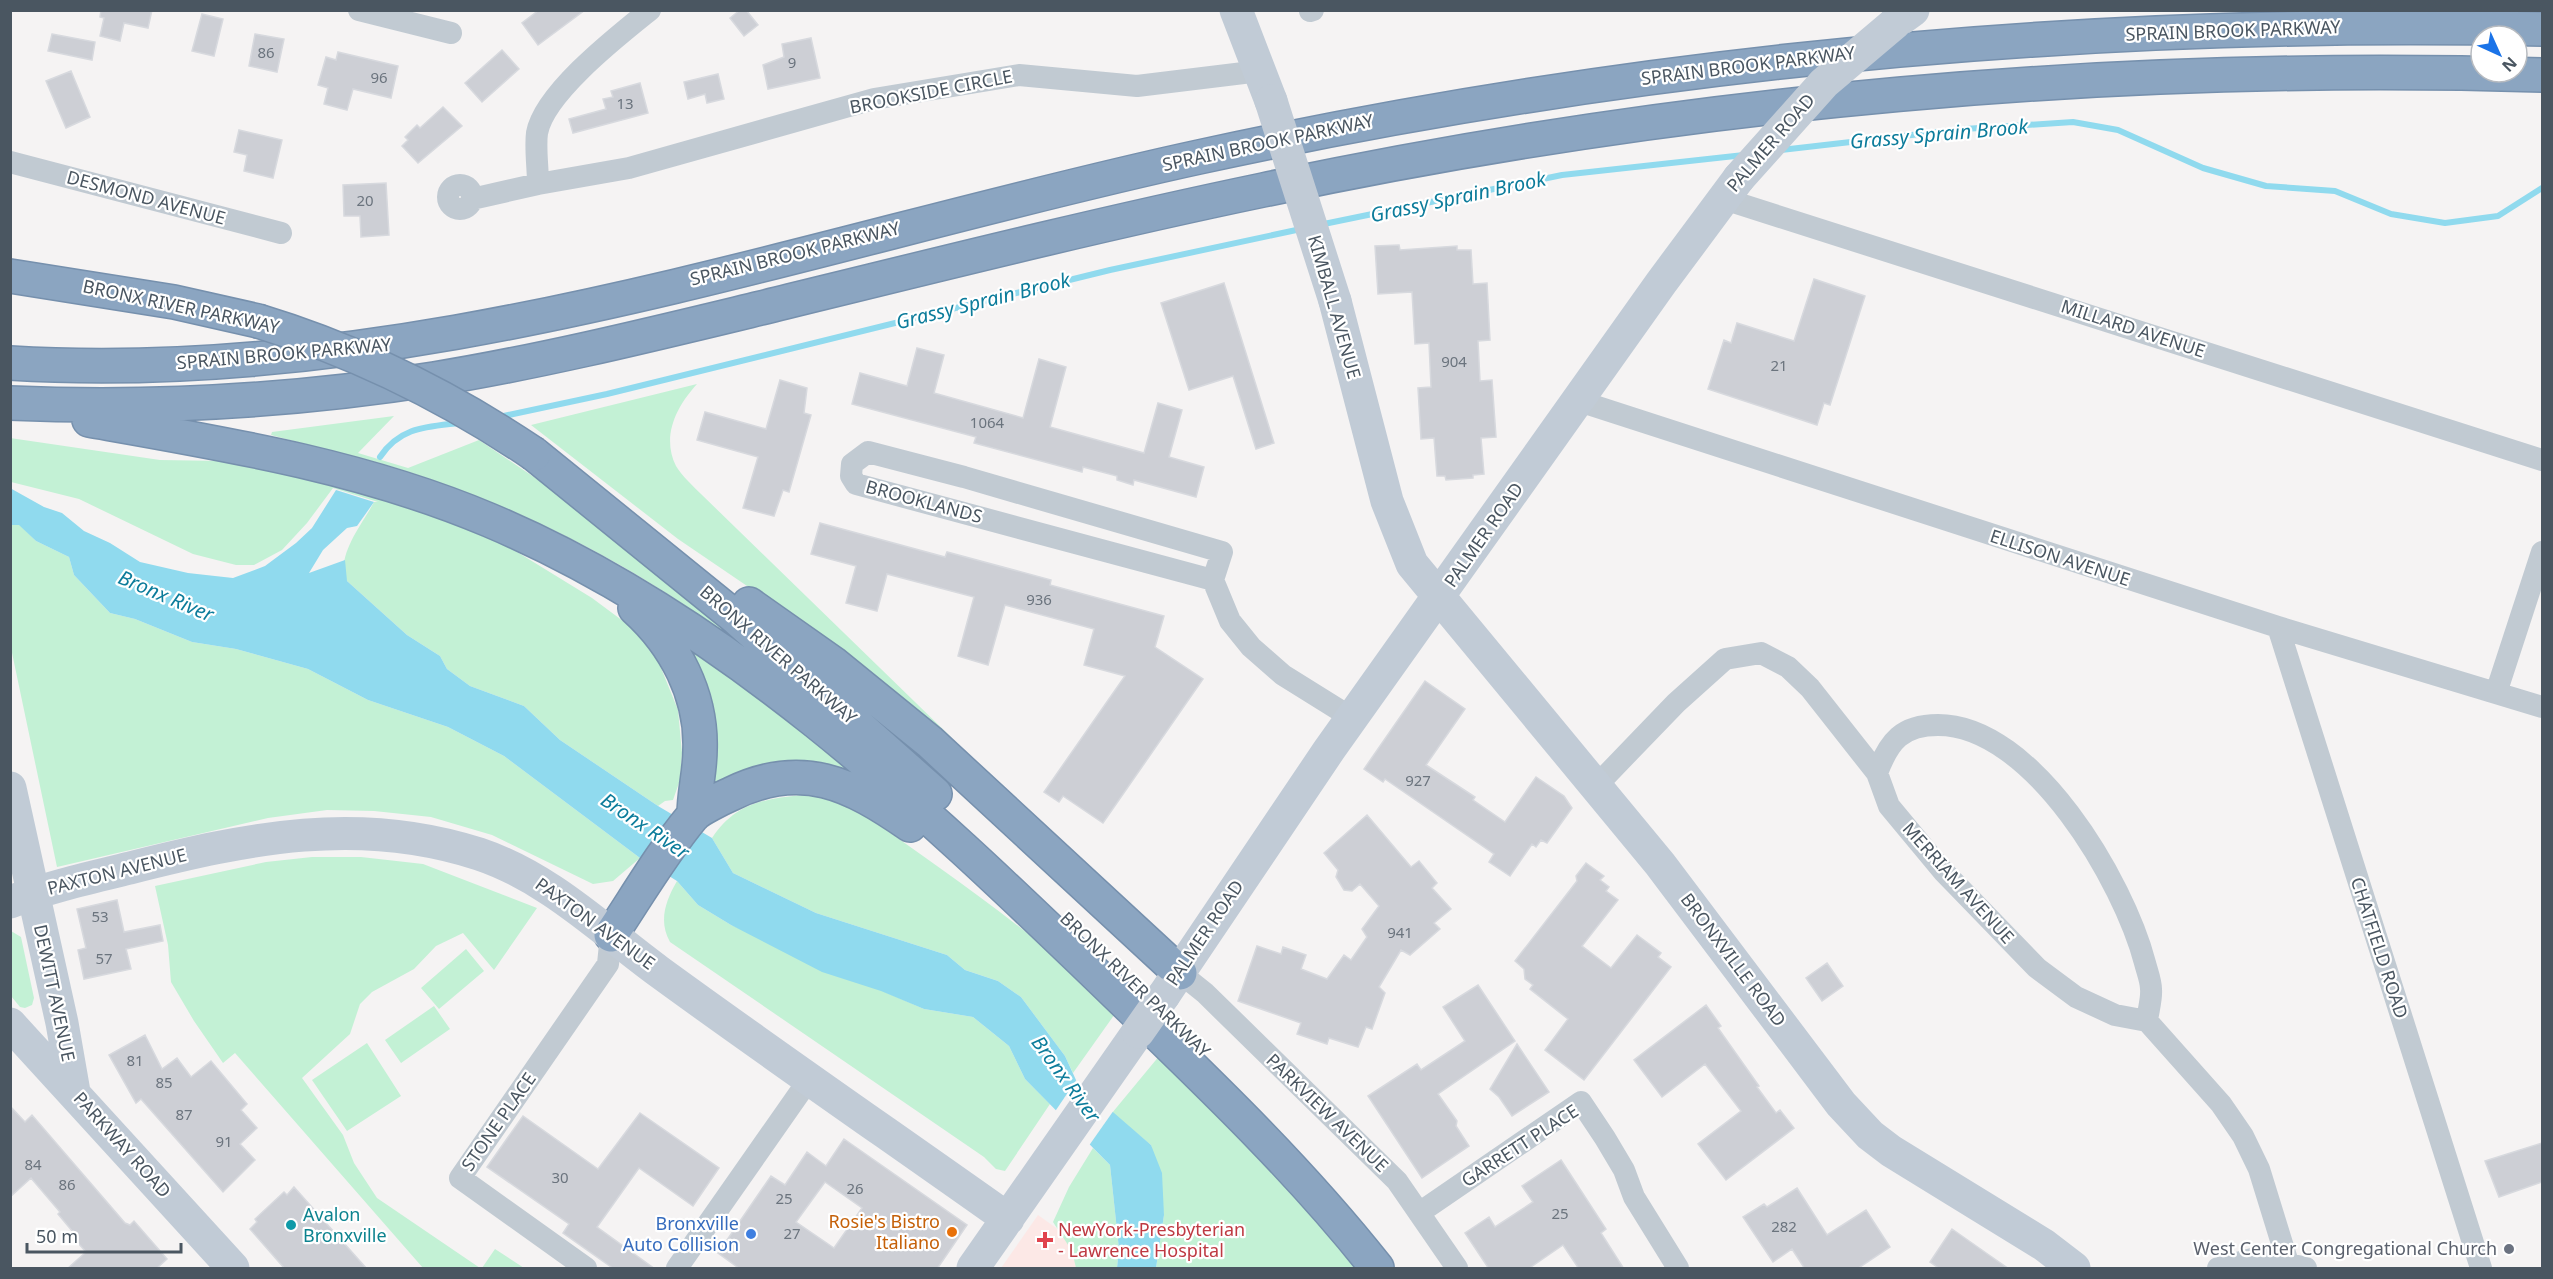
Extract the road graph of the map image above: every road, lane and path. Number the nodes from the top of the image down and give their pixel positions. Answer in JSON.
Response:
{"nodes":[{"id":1,"x":359,"y":10,"type":"edge"},
{"id":2,"x":650,"y":10,"type":"edge"},
{"id":3,"x":1236,"y":10,"type":"edge"},
{"id":4,"x":1902,"y":15,"type":"edge"},
{"id":5,"x":2542,"y":29,"type":"edge"},
{"id":6,"x":451,"y":33,"type":"dead end"},
{"id":7,"x":1260,"y":71,"type":"junction"},
{"id":8,"x":2542,"y":75,"type":"edge"},
{"id":9,"x":10,"y":162,"type":"edge"},
{"id":10,"x":538,"y":184,"type":"junction"},
{"id":11,"x":1732,"y":189,"type":"junction"},
{"id":12,"x":472,"y":200,"type":"dead end"},
{"id":13,"x":281,"y":233,"type":"dead end"},
{"id":14,"x":10,"y":266,"type":"edge"},
{"id":15,"x":10,"y":276,"type":"edge"},
{"id":16,"x":100,"y":289,"type":"junction"},
{"id":17,"x":10,"y":363,"type":"edge"},
{"id":18,"x":1580,"y":401,"type":"junction"},
{"id":19,"x":10,"y":405,"type":"edge"},
{"id":20,"x":2542,"y":460,"type":"edge"},
{"id":21,"x":1089,"y":513,"type":"junction"},
{"id":22,"x":609,"y":514,"type":"junction"},
{"id":23,"x":1080,"y":545,"type":"junction"},
{"id":24,"x":2542,"y":552,"type":"edge"},
{"id":25,"x":596,"y":572,"type":"junction"},
{"id":26,"x":1213,"y":580,"type":"junction"},
{"id":27,"x":1441,"y":597,"type":"junction"},
{"id":28,"x":2278,"y":627,"type":"junction"},
{"id":29,"x":2496,"y":693,"type":"junction"},
{"id":30,"x":2542,"y":707,"type":"edge"},
{"id":31,"x":1352,"y":718,"type":"junction"},
{"id":32,"x":1877,"y":773,"type":"junction"},
{"id":33,"x":1596,"y":786,"type":"junction"},
{"id":34,"x":10,"y":788,"type":"edge"},
{"id":35,"x":693,"y":815,"type":"junction"},
{"id":36,"x":1011,"y":893,"type":"junction"},
{"id":37,"x":21,"y":898,"type":"edge"},
{"id":38,"x":610,"y":934,"type":"junction"},
{"id":39,"x":1172,"y":984,"type":"junction"},
{"id":40,"x":2147,"y":1021,"type":"junction"},
{"id":41,"x":10,"y":1024,"type":"edge"},
{"id":42,"x":810,"y":1078,"type":"junction"},
{"id":43,"x":74,"y":1092,"type":"junction"},
{"id":44,"x":1419,"y":1213,"type":"junction"},
{"id":45,"x":1008,"y":1219,"type":"junction"},
{"id":46,"x":2297,"y":1266,"type":"edge"},
{"id":47,"x":233,"y":1269,"type":"edge"},
{"id":48,"x":586,"y":1269,"type":"edge"},
{"id":49,"x":677,"y":1269,"type":"edge"},
{"id":50,"x":973,"y":1269,"type":"edge"},
{"id":51,"x":1377,"y":1269,"type":"edge"},
{"id":52,"x":1401,"y":1269,"type":"edge"},
{"id":53,"x":1457,"y":1269,"type":"edge"},
{"id":54,"x":1678,"y":1269,"type":"edge"},
{"id":55,"x":2074,"y":1269,"type":"edge"},
{"id":56,"x":2218,"y":1269,"type":"edge"},
{"id":57,"x":2481,"y":1269,"type":"edge"}],
"edges":[{"from":1,"to":6,"type":"street"},
{"from":2,"to":10,"type":"street"},
{"from":3,"to":7,"type":"street","name":"KIMBALL AVENUE"},
{"from":4,"to":11,"type":"street","name":"PALMER ROAD","bridge":true},
{"from":5,"to":17,"type":"highway","name":"SPRAIN BROOK PARKWAY"},
{"from":7,"to":10,"type":"street","name":"BROOKSIDE CIRCLE"},
{"from":7,"to":27,"type":"street","name":"KIMBALL AVENUE","bridge":true},
{"from":8,"to":19,"type":"highway"},
{"from":9,"to":13,"type":"street","name":"DESMOND AVENUE"},
{"from":10,"to":12,"type":"street","name":"BROOKSIDE CIRCLE"},
{"from":11,"to":18,"type":"street","name":"PALMER ROAD"},
{"from":11,"to":20,"type":"street","name":"MILLARD AVENUE"},
{"from":14,"to":16,"type":"highway"},
{"from":15,"to":16,"type":"highway","name":"BRONX RIVER PARKWAY"},
{"from":16,"to":22,"type":"highway","name":"BRONX RIVER PARKWAY","bridge":true},
{"from":18,"to":27,"type":"street","name":"PALMER ROAD"},
{"from":18,"to":28,"type":"street","name":"ELLISON AVENUE"},
{"from":19,"to":25,"type":"highway","name":"BRONX RIVER PARKWAY"},
{"from":21,"to":23,"type":"street"},
{"from":21,"to":23,"type":"street","name":"BROOKLANDS"},
{"from":21,"to":26,"type":"street","name":"BROOKLANDS"},
{"from":22,"to":39,"type":"highway"},
{"from":22,"to":52,"type":"highway","name":"BRONX RIVER PARKWAY"},
{"from":23,"to":26,"type":"street","name":"BROOKLANDS"},
{"from":24,"to":29,"type":"street"},
{"from":25,"to":35,"type":"highway"},
{"from":25,"to":36,"type":"highway","name":"BRONX RIVER PARKWAY"},
{"from":26,"to":31,"type":"street"},
{"from":27,"to":31,"type":"street","name":"PALMER ROAD"},
{"from":27,"to":33,"type":"street","name":"BRONXVILLE ROAD"},
{"from":28,"to":29,"type":"street","name":"ELLISON AVENUE"},
{"from":28,"to":57,"type":"street","name":"CHATFIELD ROAD"},
{"from":29,"to":30,"type":"street","name":"ELLISON AVENUE"},
{"from":31,"to":39,"type":"street","name":"PALMER ROAD"},
{"from":32,"to":33,"type":"street","name":"MERRIAM AVENUE"},
{"from":32,"to":40,"type":"street","name":"MERRIAM AVENUE"},
{"from":32,"to":40,"type":"street"},
{"from":33,"to":55,"type":"street","name":"BRONXVILLE ROAD"},
{"from":34,"to":37,"type":"street","name":"DEWITT AVENUE"},
{"from":35,"to":36,"type":"highway"},
{"from":35,"to":38,"type":"highway"},
{"from":36,"to":51,"type":"highway","name":"BRONX RIVER PARKWAY"},
{"from":37,"to":38,"type":"street","name":"PAXTON AVENUE"},
{"from":37,"to":43,"type":"street","name":"DEWITT AVENUE"},
{"from":38,"to":42,"type":"street","name":"PAXTON AVENUE"},
{"from":38,"to":48,"type":"street","name":"STONE PLACE"},
{"from":39,"to":44,"type":"street","name":"PARKVIEW AVENUE"},
{"from":39,"to":45,"type":"street","name":"PALMER ROAD","bridge":true},
{"from":40,"to":46,"type":"street"},
{"from":41,"to":43,"type":"street","name":"PARKWAY ROAD"},
{"from":42,"to":45,"type":"street","name":"PAXTON AVENUE"},
{"from":42,"to":49,"type":"street"},
{"from":43,"to":47,"type":"street","name":"PARKWAY ROAD"},
{"from":44,"to":53,"type":"street","name":"PARKVIEW AVENUE"},
{"from":44,"to":54,"type":"street","name":"GARRETT PLACE"},
{"from":45,"to":50,"type":"street","name":"PALMER ROAD"},
{"from":46,"to":56,"type":"street"}]}
